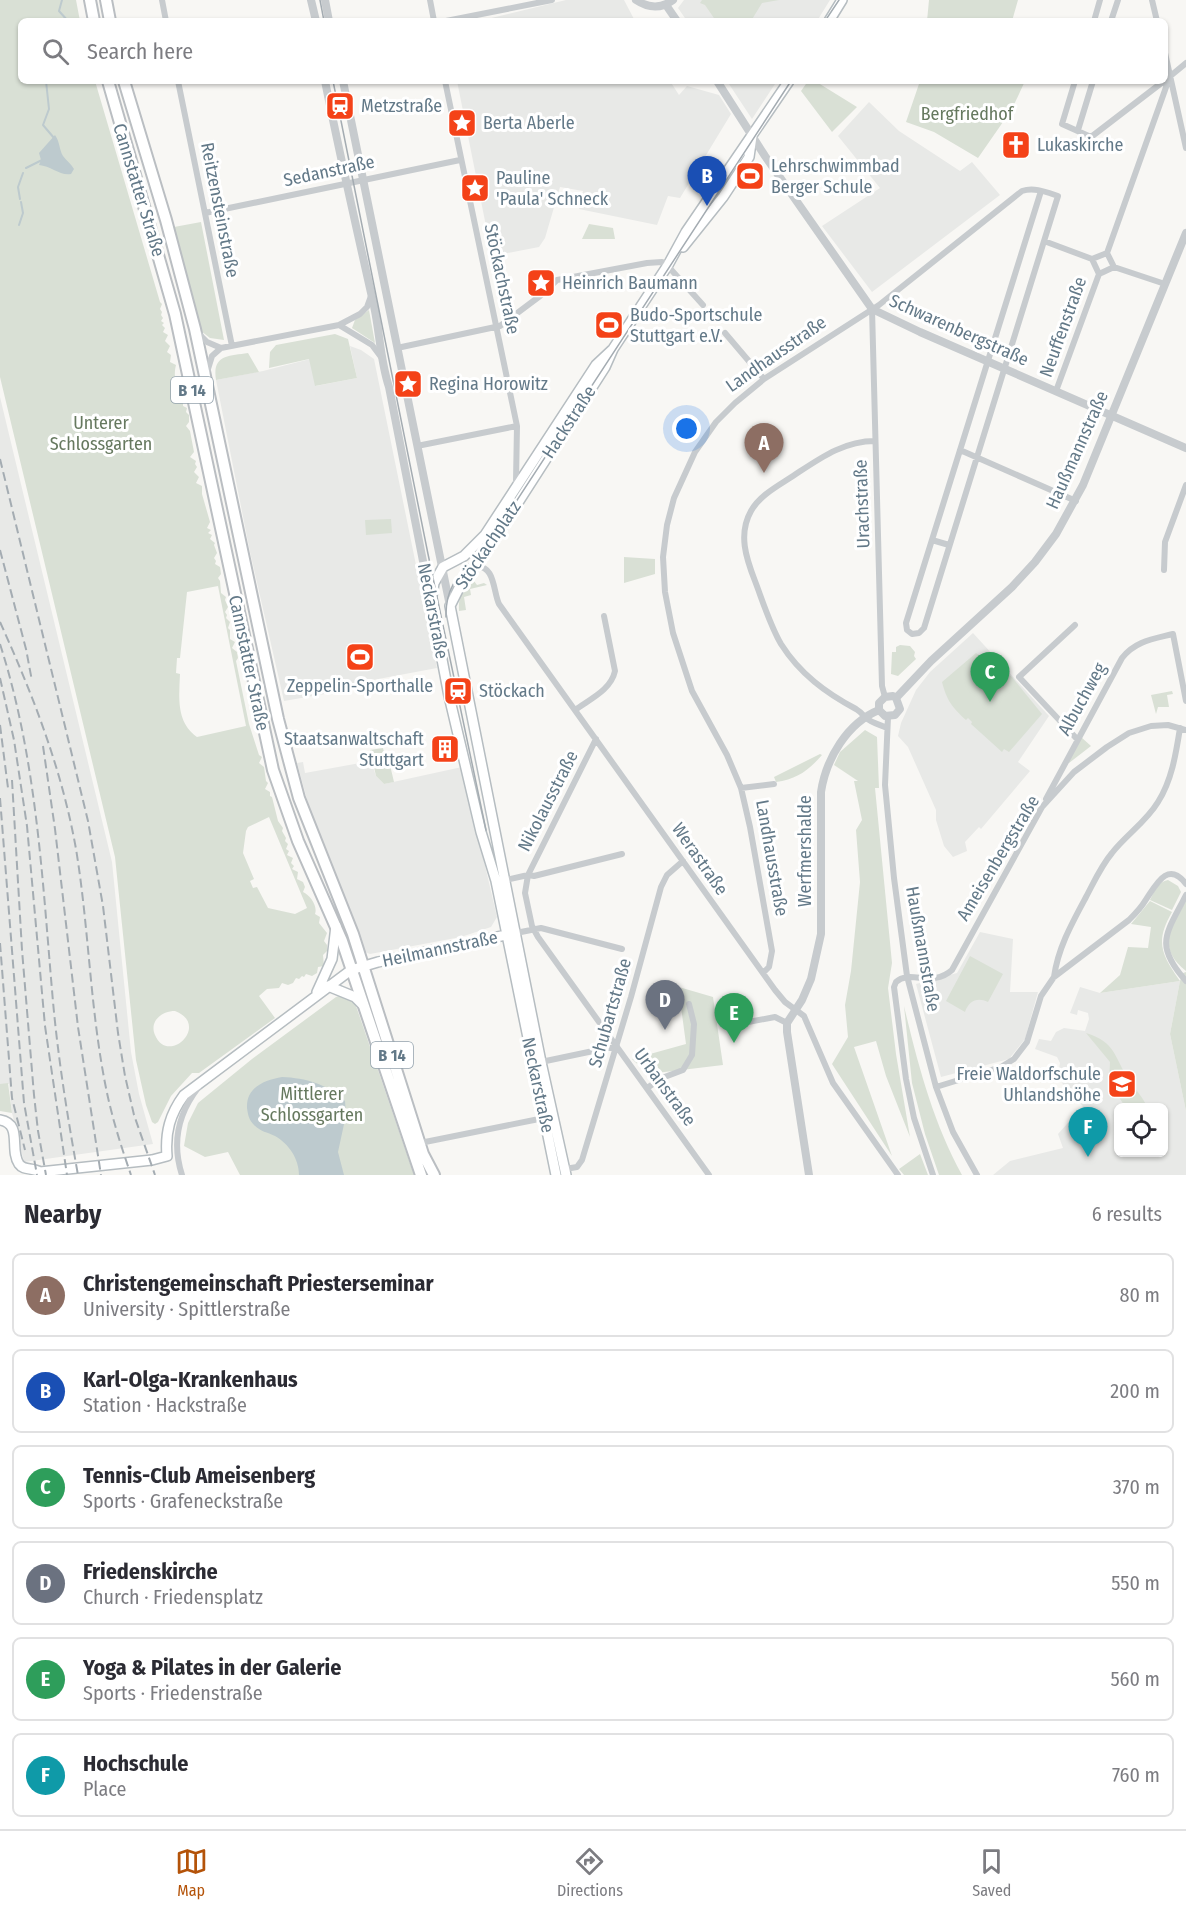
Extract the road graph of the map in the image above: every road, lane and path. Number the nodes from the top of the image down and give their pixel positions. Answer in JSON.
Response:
{"nodes":[{"id":1,"x":90,"y":0,"type":"edge"},
{"id":2,"x":106,"y":0,"type":"edge"},
{"id":3,"x":162,"y":0,"type":"edge"},
{"id":4,"x":311,"y":0,"type":"edge"},
{"id":5,"x":325,"y":0,"type":"edge"},
{"id":6,"x":430,"y":0,"type":"edge"},
{"id":7,"x":552,"y":0,"type":"edge"},
{"id":8,"x":636,"y":0,"type":"edge"},
{"id":9,"x":842,"y":0,"type":"edge"},
{"id":10,"x":1100,"y":0,"type":"edge"},
{"id":11,"x":1118,"y":0,"type":"edge"},
{"id":12,"x":1152,"y":0,"type":"edge"},
{"id":13,"x":669,"y":3,"type":"edge"},
{"id":14,"x":93,"y":18,"type":"edge"},
{"id":15,"x":109,"y":18,"type":"edge"},
{"id":16,"x":165,"y":18,"type":"edge"},
{"id":17,"x":315,"y":18,"type":"edge"},
{"id":18,"x":328,"y":18,"type":"edge"},
{"id":19,"x":433,"y":18,"type":"edge"},
{"id":20,"x":461,"y":18,"type":"edge"},
{"id":21,"x":676,"y":18,"type":"edge"},
{"id":22,"x":831,"y":18,"type":"edge"},
{"id":23,"x":1095,"y":18,"type":"edge"},
{"id":24,"x":1112,"y":18,"type":"edge"},
{"id":25,"x":1156,"y":18,"type":"edge"},
{"id":26,"x":1186,"y":63,"type":"edge"},
{"id":27,"x":1168,"y":77,"type":"edge"},
{"id":28,"x":109,"y":84,"type":"edge"},
{"id":29,"x":125,"y":84,"type":"edge"},
{"id":30,"x":179,"y":84,"type":"edge"},
{"id":31,"x":326,"y":84,"type":"edge"},
{"id":32,"x":344,"y":84,"type":"edge"},
{"id":33,"x":447,"y":84,"type":"edge"},
{"id":34,"x":719,"y":84,"type":"edge"},
{"id":35,"x":787,"y":84,"type":"edge"},
{"id":36,"x":1074,"y":84,"type":"edge"},
{"id":37,"x":1092,"y":84,"type":"edge"},
{"id":38,"x":1160,"y":84,"type":"edge"},
{"id":39,"x":1164,"y":84,"type":"edge"},
{"id":40,"x":1167,"y":84,"type":"edge"},
{"id":41,"x":1078,"y":130,"type":"junction"},
{"id":42,"x":752,"y":136,"type":"junction"},
{"id":43,"x":1186,"y":148,"type":"edge"},
{"id":44,"x":460,"y":159,"type":"junction"},
{"id":45,"x":362,"y":179,"type":"junction"},
{"id":46,"x":347,"y":182,"type":"junction"},
{"id":47,"x":1041,"y":191,"type":"junction"},
{"id":48,"x":205,"y":213,"type":"junction"},
{"id":49,"x":1186,"y":233,"type":"edge"},
{"id":50,"x":1044,"y":242,"type":"junction"},
{"id":51,"x":1107,"y":253,"type":"junction"},
{"id":52,"x":1092,"y":260,"type":"junction"},
{"id":53,"x":667,"y":265,"type":"junction"},
{"id":54,"x":1114,"y":267,"type":"junction"},
{"id":55,"x":1099,"y":274,"type":"junction"},
{"id":56,"x":1165,"y":284,"type":"junction"},
{"id":57,"x":372,"y":293,"type":"junction"},
{"id":58,"x":703,"y":305,"type":"dead end"},
{"id":59,"x":872,"y":309,"type":"junction"},
{"id":60,"x":339,"y":325,"type":"junction"},
{"id":61,"x":497,"y":327,"type":"junction"},
{"id":62,"x":195,"y":329,"type":"junction"},
{"id":63,"x":725,"y":333,"type":"dead end"},
{"id":64,"x":232,"y":346,"type":"junction"},
{"id":65,"x":221,"y":348,"type":"junction"},
{"id":66,"x":396,"y":348,"type":"junction"},
{"id":67,"x":381,"y":357,"type":"junction"},
{"id":68,"x":988,"y":362,"type":"junction"},
{"id":69,"x":1004,"y":369,"type":"junction"},
{"id":70,"x":764,"y":379,"type":"junction"},
{"id":71,"x":207,"y":381,"type":"junction"},
{"id":72,"x":1056,"y":391,"type":"junction"},
{"id":73,"x":1112,"y":415,"type":"junction"},
{"id":74,"x":517,"y":426,"type":"junction"},
{"id":75,"x":875,"y":441,"type":"junction"},
{"id":76,"x":417,"y":446,"type":"junction"},
{"id":77,"x":1186,"y":448,"type":"edge"},
{"id":78,"x":960,"y":450,"type":"junction"},
{"id":79,"x":976,"y":456,"type":"junction"},
{"id":80,"x":1186,"y":484,"type":"edge"},
{"id":81,"x":523,"y":485,"type":"junction"},
{"id":82,"x":1076,"y":501,"type":"junction"},
{"id":83,"x":932,"y":540,"type":"junction"},
{"id":84,"x":949,"y":545,"type":"junction"},
{"id":85,"x":443,"y":567,"type":"junction"},
{"id":86,"x":474,"y":567,"type":"junction"},
{"id":87,"x":1164,"y":570,"type":"dead end"},
{"id":88,"x":431,"y":602,"type":"junction"},
{"id":89,"x":450,"y":606,"type":"junction"},
{"id":90,"x":604,"y":616,"type":"dead end"},
{"id":91,"x":1075,"y":625,"type":"dead end"},
{"id":92,"x":885,"y":697,"type":"junction"},
{"id":93,"x":896,"y":698,"type":"junction"},
{"id":94,"x":1186,"y":701,"type":"edge"},
{"id":95,"x":575,"y":710,"type":"junction"},
{"id":96,"x":879,"y":710,"type":"junction"},
{"id":97,"x":888,"y":717,"type":"junction"},
{"id":98,"x":866,"y":718,"type":"junction"},
{"id":99,"x":887,"y":728,"type":"junction"},
{"id":100,"x":1183,"y":729,"type":"edge"},
{"id":101,"x":596,"y":739,"type":"junction"},
{"id":102,"x":1077,"y":739,"type":"junction"},
{"id":103,"x":774,"y":784,"type":"dead end"},
{"id":104,"x":741,"y":788,"type":"junction"},
{"id":105,"x":1042,"y":807,"type":"junction"},
{"id":106,"x":496,"y":829,"type":"junction"},
{"id":107,"x":481,"y":832,"type":"junction"},
{"id":108,"x":500,"y":851,"type":"junction"},
{"id":109,"x":486,"y":853,"type":"junction"},
{"id":110,"x":622,"y":854,"type":"dead end"},
{"id":111,"x":683,"y":861,"type":"junction"},
{"id":112,"x":528,"y":875,"type":"junction"},
{"id":113,"x":510,"y":880,"type":"junction"},
{"id":114,"x":1186,"y":884,"type":"edge"},
{"id":115,"x":525,"y":893,"type":"junction"},
{"id":116,"x":1186,"y":895,"type":"edge"},
{"id":117,"x":336,"y":926,"type":"junction"},
{"id":118,"x":534,"y":929,"type":"junction"},
{"id":119,"x":511,"y":933,"type":"junction"},
{"id":120,"x":622,"y":950,"type":"dead end"},
{"id":121,"x":363,"y":966,"type":"junction"},
{"id":122,"x":351,"y":970,"type":"junction"},
{"id":123,"x":763,"y":973,"type":"junction"},
{"id":124,"x":907,"y":976,"type":"junction"},
{"id":125,"x":1053,"y":977,"type":"junction"},
{"id":126,"x":1186,"y":981,"type":"edge"},
{"id":127,"x":328,"y":986,"type":"junction"},
{"id":128,"x":314,"y":998,"type":"junction"},
{"id":129,"x":689,"y":1004,"type":"dead end"},
{"id":130,"x":363,"y":1005,"type":"junction"},
{"id":131,"x":796,"y":1009,"type":"junction"},
{"id":132,"x":743,"y":1023,"type":"dead end"},
{"id":133,"x":787,"y":1023,"type":"junction"},
{"id":134,"x":616,"y":1046,"type":"junction"},
{"id":135,"x":541,"y":1062,"type":"junction"},
{"id":136,"x":207,"y":1078,"type":"junction"},
{"id":137,"x":936,"y":1087,"type":"junction"},
{"id":138,"x":647,"y":1088,"type":"junction"},
{"id":139,"x":544,"y":1118,"type":"junction"},
{"id":140,"x":0,"y":1120,"type":"edge"},
{"id":141,"x":425,"y":1142,"type":"dead end"},
{"id":142,"x":37,"y":1173,"type":"edge"},
{"id":143,"x":564,"y":1174,"type":"edge"},
{"id":144,"x":182,"y":1175,"type":"edge"},
{"id":145,"x":421,"y":1175,"type":"edge"},
{"id":146,"x":434,"y":1175,"type":"edge"},
{"id":147,"x":709,"y":1175,"type":"edge"},
{"id":148,"x":809,"y":1175,"type":"edge"},
{"id":149,"x":898,"y":1175,"type":"edge"},
{"id":150,"x":933,"y":1175,"type":"edge"},
{"id":151,"x":977,"y":1175,"type":"edge"}],
"edges":[{"from":1,"to":14,"type":"main road"},
{"from":2,"to":15,"type":"main road"},
{"from":3,"to":16,"type":"street"},
{"from":4,"to":17,"type":"street"},
{"from":5,"to":18,"type":"street"},
{"from":6,"to":19,"type":"street"},
{"from":7,"to":20,"type":"street"},
{"from":8,"to":13,"type":"street"},
{"from":9,"to":22,"type":"main road"},
{"from":10,"to":23,"type":"street"},
{"from":11,"to":24,"type":"street"},
{"from":12,"to":25,"type":"street"},
{"from":13,"to":21,"type":"street"},
{"from":26,"to":27,"type":"street"},
{"from":28,"to":117,"type":"main road","name":"Cannstatter Straße","number":"B 14"},
{"from":29,"to":62,"type":"main road","name":"Cannstatter Straße","number":"B 14"},
{"from":30,"to":48,"type":"street","name":"Reitzensteinstraße"},
{"from":31,"to":46,"type":"street","name":"Neckarstraße"},
{"from":32,"to":45,"type":"street","name":"Neckarstraße"},
{"from":33,"to":44,"type":"street","name":"Stöckachstraße"},
{"from":34,"to":42,"type":"street","name":"Schwarenbergstraße"},
{"from":35,"to":42,"type":"main road","name":"Hackstraße"},
{"from":36,"to":41,"type":"street"},
{"from":37,"to":41,"type":"street"},
{"from":38,"to":41,"type":"street"},
{"from":39,"to":51,"type":"street"},
{"from":40,"to":43,"type":"street"},
{"from":42,"to":53,"type":"main road","name":"Hackstraße"},
{"from":42,"to":59,"type":"street","name":"Schwarenbergstraße"},
{"from":44,"to":45,"type":"street","name":"Sedanstraße"},
{"from":44,"to":61,"type":"street","name":"Stöckachstraße"},
{"from":45,"to":46,"type":"street","name":"Sedanstraße"},
{"from":45,"to":66,"type":"street","name":"Neckarstraße"},
{"from":46,"to":48,"type":"street","name":"Sedanstraße"},
{"from":46,"to":57,"type":"street","name":"Neckarstraße"},
{"from":47,"to":50,"type":"street"},
{"from":47,"to":59,"type":"street","name":"Landhausstraße"},
{"from":47,"to":68,"type":"street"},
{"from":48,"to":64,"type":"street","name":"Reitzensteinstraße"},
{"from":49,"to":56,"type":"street","name":"Haußmannstraße"},
{"from":50,"to":52,"type":"street"},
{"from":50,"to":69,"type":"street"},
{"from":51,"to":52,"type":"street"},
{"from":51,"to":54,"type":"street"},
{"from":52,"to":55,"type":"street"},
{"from":53,"to":58,"type":"street"},
{"from":53,"to":61,"type":"street"},
{"from":53,"to":81,"type":"main road","name":"Hackstraße"},
{"from":54,"to":55,"type":"street"},
{"from":54,"to":56,"type":"street"},
{"from":55,"to":72,"type":"street","name":"Neuffenstraße"},
{"from":56,"to":73,"type":"street","name":"Haußmannstraße"},
{"from":57,"to":60,"type":"street"},
{"from":57,"to":67,"type":"street","name":"Neckarstraße"},
{"from":59,"to":68,"type":"street","name":"Schwarenbergstraße"},
{"from":59,"to":70,"type":"street","name":"Landhausstraße"},
{"from":59,"to":75,"type":"street","name":"Urachstraße"},
{"from":60,"to":64,"type":"street"},
{"from":60,"to":67,"type":"street"},
{"from":61,"to":66,"type":"street"},
{"from":61,"to":74,"type":"street","name":"Stöckachstraße"},
{"from":62,"to":65,"type":"street"},
{"from":62,"to":71,"type":"main road","name":"Cannstatter Straße","number":"B 14"},
{"from":63,"to":70,"type":"street"},
{"from":64,"to":65,"type":"street"},
{"from":65,"to":71,"type":"street"},
{"from":66,"to":76,"type":"street","name":"Neckarstraße"},
{"from":67,"to":88,"type":"street","name":"Neckarstraße"},
{"from":68,"to":69,"type":"street","name":"Schwarenbergstraße"},
{"from":68,"to":78,"type":"street"},
{"from":69,"to":72,"type":"street","name":"Schwarenbergstraße"},
{"from":69,"to":79,"type":"street"},
{"from":70,"to":104,"type":"street","name":"Landhausstraße"},
{"from":71,"to":121,"type":"main road","name":"Cannstatter Straße","number":"B 14"},
{"from":72,"to":73,"type":"street","name":"Schwarenbergstraße"},
{"from":73,"to":77,"type":"street","name":"Schwarenbergstraße"},
{"from":73,"to":82,"type":"street","name":"Haußmannstraße"},
{"from":74,"to":76,"type":"street"},
{"from":74,"to":81,"type":"street","name":"Stöckachstraße"},
{"from":75,"to":92,"type":"street","name":"Urachstraße"},
{"from":75,"to":98,"type":"street"},
{"from":76,"to":85,"type":"street","name":"Neckarstraße"},
{"from":78,"to":79,"type":"street"},
{"from":78,"to":83,"type":"street"},
{"from":79,"to":82,"type":"street"},
{"from":79,"to":84,"type":"street"},
{"from":80,"to":87,"type":"street"},
{"from":81,"to":85,"type":"main road","name":"Hackstraße"},
{"from":81,"to":86,"type":"main road","name":"Stöckachplatz"},
{"from":82,"to":93,"type":"street","name":"Haußmannstraße"},
{"from":83,"to":84,"type":"street"},
{"from":83,"to":84,"type":"street"},
{"from":85,"to":88,"type":"main road"},
{"from":85,"to":89,"type":"street","name":"Neckarstraße"},
{"from":86,"to":89,"type":"main road","name":"Stöckachplatz"},
{"from":86,"to":95,"type":"street","name":"Werastraße"},
{"from":88,"to":107,"type":"main road","name":"Neckarstraße"},
{"from":89,"to":106,"type":"main road","name":"Neckarstraße"},
{"from":90,"to":95,"type":"street"},
{"from":91,"to":102,"type":"street"},
{"from":92,"to":93,"type":"street"},
{"from":92,"to":96,"type":"street"},
{"from":93,"to":97,"type":"street"},
{"from":94,"to":102,"type":"street","name":"Albuchweg"},
{"from":95,"to":101,"type":"street","name":"Werastraße"},
{"from":96,"to":97,"type":"street"},
{"from":96,"to":98,"type":"street","name":"Werfmershalde"},
{"from":97,"to":99,"type":"street","name":"Haußmannstraße"},
{"from":98,"to":99,"type":"street"},
{"from":98,"to":131,"type":"street","name":"Werfmershalde"},
{"from":99,"to":124,"type":"street","name":"Haußmannstraße"},
{"from":100,"to":105,"type":"street","name":"Ameisenbergstraße"},
{"from":100,"to":125,"type":"street"},
{"from":101,"to":111,"type":"street","name":"Werastraße"},
{"from":101,"to":112,"type":"street","name":"Nikolausstraße"},
{"from":102,"to":105,"type":"street","name":"Albuchweg"},
{"from":103,"to":104,"type":"street"},
{"from":104,"to":123,"type":"street","name":"Landhausstraße"},
{"from":105,"to":124,"type":"street","name":"Ameisenbergstraße"},
{"from":106,"to":107,"type":"main road"},
{"from":106,"to":108,"type":"main road","name":"Neckarstraße"},
{"from":107,"to":109,"type":"main road","name":"Neckarstraße"},
{"from":108,"to":109,"type":"main road"},
{"from":108,"to":113,"type":"main road","name":"Neckarstraße"},
{"from":109,"to":119,"type":"main road","name":"Neckarstraße"},
{"from":110,"to":112,"type":"street"},
{"from":111,"to":123,"type":"street","name":"Werastraße"},
{"from":111,"to":134,"type":"street","name":"Schubartstraße"},
{"from":112,"to":113,"type":"street"},
{"from":112,"to":115,"type":"street","name":"Neckarstraße"},
{"from":113,"to":115,"type":"street","name":"Neckarstraße"},
{"from":113,"to":119,"type":"main road","name":"Neckarstraße"},
{"from":114,"to":125,"type":"street"},
{"from":115,"to":118,"type":"street","name":"Neckarstraße"},
{"from":116,"to":126,"type":"street"},
{"from":117,"to":122,"type":"main road","name":"Cannstatter Straße","number":"B 14"},
{"from":117,"to":128,"type":"main road"},
{"from":118,"to":119,"type":"street"},
{"from":118,"to":120,"type":"street"},
{"from":118,"to":134,"type":"street","name":"Urbanstraße"},
{"from":119,"to":121,"type":"main road","name":"Heilmannstraße"},
{"from":119,"to":135,"type":"main road","name":"Neckarstraße"},
{"from":119,"to":139,"type":"main road","name":"Neckarstraße"},
{"from":121,"to":122,"type":"main road","name":"Heilmannstraße"},
{"from":121,"to":146,"type":"main road","number":"B 14"},
{"from":122,"to":127,"type":"main road"},
{"from":122,"to":130,"type":"main road","number":"B 14"},
{"from":123,"to":131,"type":"street","name":"Werastraße"},
{"from":124,"to":137,"type":"street","name":"Haußmannstraße"},
{"from":124,"to":150,"type":"street"},
{"from":125,"to":137,"type":"street"},
{"from":127,"to":128,"type":"main road"},
{"from":127,"to":130,"type":"main road"},
{"from":128,"to":136,"type":"main road"},
{"from":129,"to":138,"type":"street"},
{"from":130,"to":145,"type":"main road","number":"B 14"},
{"from":131,"to":133,"type":"street"},
{"from":131,"to":149,"type":"street","name":"Werastraße"},
{"from":132,"to":133,"type":"street"},
{"from":133,"to":148,"type":"street"},
{"from":134,"to":135,"type":"street"},
{"from":134,"to":138,"type":"street","name":"Urbanstraße"},
{"from":134,"to":143,"type":"street","name":"Schubartstraße"},
{"from":135,"to":143,"type":"main road","name":"Neckarstraße"},
{"from":136,"to":142,"type":"main road"},
{"from":136,"to":144,"type":"street"},
{"from":137,"to":151,"type":"street","name":"Haußmannstraße"},
{"from":138,"to":147,"type":"street","name":"Urbanstraße"},
{"from":139,"to":141,"type":"street"},
{"from":139,"to":143,"type":"main road","name":"Neckarstraße"},
{"from":140,"to":142,"type":"main road"}]}
